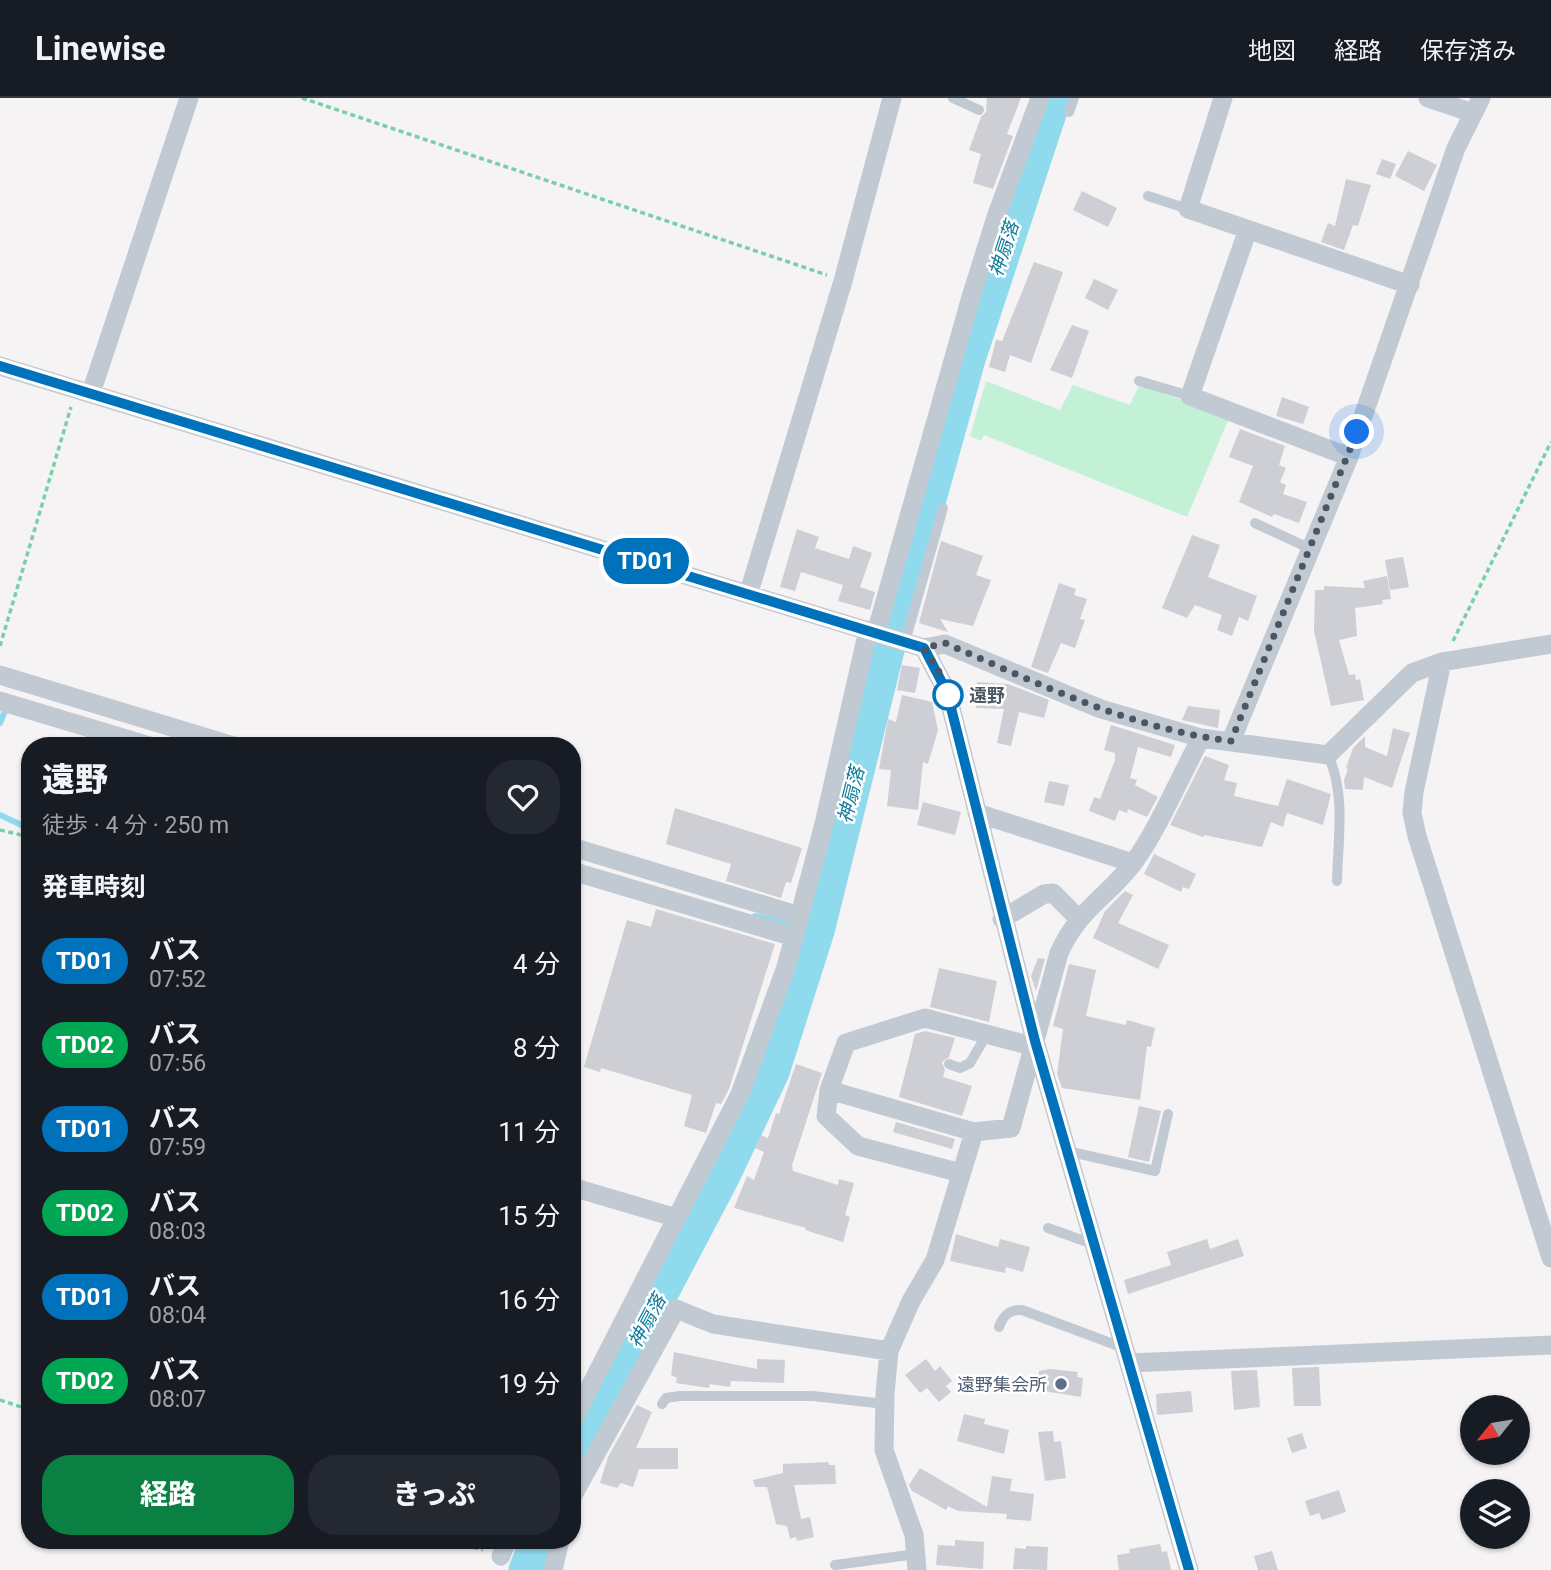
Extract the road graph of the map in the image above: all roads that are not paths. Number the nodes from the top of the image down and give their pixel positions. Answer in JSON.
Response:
{"nodes":[{"id":1,"x":189,"y":98,"type":"edge"},
{"id":2,"x":892,"y":98,"type":"edge"},
{"id":3,"x":953,"y":98,"type":"edge"},
{"id":4,"x":1041,"y":98,"type":"edge"},
{"id":5,"x":1074,"y":98,"type":"edge"},
{"id":6,"x":1223,"y":98,"type":"edge"},
{"id":7,"x":1428,"y":98,"type":"edge"},
{"id":8,"x":1477,"y":106,"type":"edge"},
{"id":9,"x":979,"y":110,"type":"dead end"},
{"id":10,"x":1069,"y":112,"type":"dead end"},
{"id":11,"x":1148,"y":196,"type":"dead end"},
{"id":12,"x":1188,"y":209,"type":"junction"},
{"id":13,"x":1247,"y":232,"type":"junction"},
{"id":14,"x":1410,"y":285,"type":"junction"},
{"id":15,"x":0,"y":366,"type":"edge"},
{"id":16,"x":1139,"y":380,"type":"dead end"},
{"id":17,"x":84,"y":391,"type":"junction"},
{"id":18,"x":1189,"y":396,"type":"junction"},
{"id":19,"x":1349,"y":457,"type":"junction"},
{"id":20,"x":943,"y":508,"type":"dead end"},
{"id":21,"x":1255,"y":523,"type":"dead end"},
{"id":22,"x":1311,"y":549,"type":"junction"},
{"id":23,"x":749,"y":592,"type":"junction"},
{"id":24,"x":872,"y":631,"type":"junction"},
{"id":25,"x":1551,"y":644,"type":"edge"},
{"id":26,"x":915,"y":645,"type":"junction"},
{"id":27,"x":1443,"y":662,"type":"junction"},
{"id":28,"x":0,"y":675,"type":"edge"},
{"id":29,"x":0,"y":701,"type":"edge"},
{"id":30,"x":120,"y":737,"type":"edge"},
{"id":31,"x":204,"y":737,"type":"edge"},
{"id":32,"x":1201,"y":738,"type":"junction"},
{"id":33,"x":1231,"y":741,"type":"junction"},
{"id":34,"x":1328,"y":755,"type":"junction"},
{"id":35,"x":977,"y":813,"type":"junction"},
{"id":36,"x":581,"y":850,"type":"edge"},
{"id":37,"x":1133,"y":863,"type":"junction"},
{"id":38,"x":581,"y":874,"type":"edge"},
{"id":39,"x":1337,"y":881,"type":"dead end"},
{"id":40,"x":800,"y":916,"type":"junction"},
{"id":41,"x":1078,"y":918,"type":"junction"},
{"id":42,"x":1002,"y":919,"type":"junction"},
{"id":43,"x":794,"y":937,"type":"junction"},
{"id":44,"x":987,"y":1034,"type":"junction"},
{"id":45,"x":1035,"y":1041,"type":"junction"},
{"id":46,"x":949,"y":1064,"type":"dead end"},
{"id":47,"x":829,"y":1090,"type":"junction"},
{"id":48,"x":1168,"y":1114,"type":"dead end"},
{"id":49,"x":974,"y":1132,"type":"junction"},
{"id":50,"x":1067,"y":1151,"type":"junction"},
{"id":51,"x":961,"y":1172,"type":"junction"},
{"id":52,"x":581,"y":1190,"type":"edge"},
{"id":53,"x":677,"y":1217,"type":"junction"},
{"id":54,"x":1048,"y":1228,"type":"dead end"},
{"id":55,"x":1095,"y":1244,"type":"junction"},
{"id":56,"x":1551,"y":1258,"type":"edge"},
{"id":57,"x":999,"y":1327,"type":"dead end"},
{"id":58,"x":1551,"y":1345,"type":"edge"},
{"id":59,"x":889,"y":1351,"type":"junction"},
{"id":60,"x":1126,"y":1356,"type":"junction"},
{"id":61,"x":581,"y":1404,"type":"edge"},
{"id":62,"x":662,"y":1404,"type":"dead end"},
{"id":63,"x":885,"y":1404,"type":"junction"},
{"id":64,"x":581,"y":1475,"type":"edge"},
{"id":65,"x":558,"y":1549,"type":"edge"},
{"id":66,"x":916,"y":1562,"type":"edge"},
{"id":67,"x":835,"y":1565,"type":"dead end"},
{"id":68,"x":552,"y":1570,"type":"edge"},
{"id":69,"x":1189,"y":1570,"type":"edge"}],
"edges":[{"from":1,"to":17,"type":"street"},
{"from":2,"to":23,"type":"street"},
{"from":3,"to":9,"type":"lane"},
{"from":4,"to":24,"type":"street"},
{"from":5,"to":10,"type":"lane"},
{"from":6,"to":12,"type":"street"},
{"from":7,"to":8,"type":"street"},
{"from":8,"to":14,"type":"street"},
{"from":11,"to":12,"type":"lane"},
{"from":12,"to":13,"type":"street"},
{"from":13,"to":14,"type":"street"},
{"from":13,"to":18,"type":"street"},
{"from":14,"to":19,"type":"street"},
{"from":15,"to":17,"type":"street"},
{"from":16,"to":18,"type":"lane"},
{"from":17,"to":23,"type":"street"},
{"from":18,"to":19,"type":"street"},
{"from":19,"to":22,"type":"street"},
{"from":20,"to":26,"type":"lane"},
{"from":21,"to":22,"type":"lane"},
{"from":22,"to":33,"type":"street"},
{"from":23,"to":24,"type":"street"},
{"from":24,"to":26,"type":"street"},
{"from":24,"to":40,"type":"street"},
{"from":25,"to":27,"type":"street"},
{"from":26,"to":32,"type":"street"},
{"from":26,"to":35,"type":"street"},
{"from":27,"to":34,"type":"street"},
{"from":27,"to":56,"type":"street"},
{"from":28,"to":31,"type":"street"},
{"from":29,"to":30,"type":"street"},
{"from":32,"to":33,"type":"street"},
{"from":32,"to":37,"type":"street"},
{"from":33,"to":34,"type":"street"},
{"from":34,"to":39,"type":"lane"},
{"from":35,"to":37,"type":"street"},
{"from":35,"to":42,"type":"street"},
{"from":36,"to":40,"type":"street"},
{"from":37,"to":41,"type":"street"},
{"from":38,"to":43,"type":"street"},
{"from":40,"to":43,"type":"street"},
{"from":41,"to":42,"type":"street"},
{"from":41,"to":45,"type":"street"},
{"from":42,"to":45,"type":"street"},
{"from":43,"to":53,"type":"street"},
{"from":44,"to":45,"type":"street"},
{"from":44,"to":46,"type":"lane"},
{"from":44,"to":47,"type":"street"},
{"from":45,"to":49,"type":"street"},
{"from":45,"to":50,"type":"street"},
{"from":47,"to":49,"type":"street"},
{"from":47,"to":51,"type":"street"},
{"from":48,"to":50,"type":"lane"},
{"from":49,"to":51,"type":"street"},
{"from":50,"to":55,"type":"street"},
{"from":51,"to":59,"type":"street"},
{"from":52,"to":53,"type":"street"},
{"from":53,"to":61,"type":"street"},
{"from":54,"to":55,"type":"lane"},
{"from":55,"to":60,"type":"street"},
{"from":57,"to":60,"type":"lane"},
{"from":58,"to":60,"type":"street"},
{"from":59,"to":63,"type":"street"},
{"from":59,"to":64,"type":"street"},
{"from":60,"to":69,"type":"street"},
{"from":62,"to":63,"type":"lane"},
{"from":63,"to":66,"type":"street"},
{"from":65,"to":68,"type":"street"},
{"from":66,"to":67,"type":"lane"}]}
